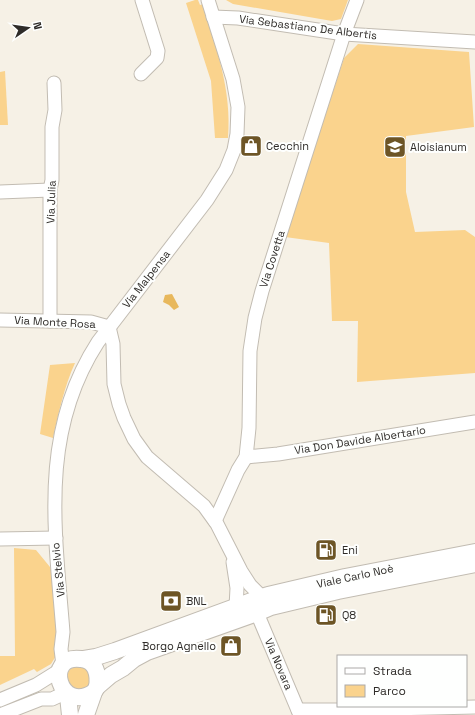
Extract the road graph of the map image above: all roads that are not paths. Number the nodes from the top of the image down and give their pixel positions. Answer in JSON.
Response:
{"nodes":[{"id":1,"x":142,"y":0,"type":"edge"},
{"id":2,"x":208,"y":0,"type":"edge"},
{"id":3,"x":356,"y":0,"type":"edge"},
{"id":4,"x":214,"y":17,"type":"junction"},
{"id":5,"x":344,"y":34,"type":"junction"},
{"id":6,"x":475,"y":42,"type":"edge"},
{"id":7,"x":141,"y":74,"type":"dead end"},
{"id":8,"x":54,"y":83,"type":"dead end"},
{"id":9,"x":50,"y":190,"type":"junction"},
{"id":10,"x":0,"y":192,"type":"edge"},
{"id":11,"x":0,"y":320,"type":"edge"},
{"id":12,"x":50,"y":321,"type":"junction"},
{"id":13,"x":109,"y":327,"type":"junction"},
{"id":14,"x":475,"y":422,"type":"edge"},
{"id":15,"x":246,"y":457,"type":"junction"},
{"id":16,"x":215,"y":521,"type":"junction"},
{"id":17,"x":56,"y":538,"type":"junction"},
{"id":18,"x":0,"y":539,"type":"edge"},
{"id":19,"x":475,"y":552,"type":"edge"},
{"id":20,"x":232,"y":553,"type":"junction"},
{"id":21,"x":475,"y":564,"type":"edge"},
{"id":22,"x":262,"y":597,"type":"junction"},
{"id":23,"x":236,"y":607,"type":"junction"},
{"id":24,"x":257,"y":613,"type":"junction"},
{"id":25,"x":63,"y":632,"type":"junction"},
{"id":26,"x":82,"y":659,"type":"junction"},
{"id":27,"x":62,"y":668,"type":"junction"},
{"id":28,"x":96,"y":689,"type":"junction"},
{"id":29,"x":66,"y":695,"type":"junction"},
{"id":30,"x":0,"y":700,"type":"edge"},
{"id":31,"x":475,"y":707,"type":"edge"},
{"id":32,"x":299,"y":712,"type":"edge"},
{"id":33,"x":0,"y":715,"type":"edge"},
{"id":34,"x":70,"y":715,"type":"edge"},
{"id":35,"x":86,"y":715,"type":"edge"}],
"edges":[{"from":1,"to":7,"type":"street"},
{"from":2,"to":4,"type":"street","name":"Via Malpensa"},
{"from":3,"to":5,"type":"street","name":"Via Covetta"},
{"from":4,"to":5,"type":"street","name":"Via Sebastiano De Albertis"},
{"from":4,"to":13,"type":"street","name":"Via Malpensa"},
{"from":5,"to":6,"type":"street","name":"Via Sebastiano De Albertis"},
{"from":5,"to":15,"type":"street","name":"Via Covetta"},
{"from":8,"to":9,"type":"street","name":"Via Julia"},
{"from":9,"to":10,"type":"street"},
{"from":9,"to":12,"type":"street","name":"Via Julia"},
{"from":11,"to":12,"type":"street","name":"Via Monte Rosa"},
{"from":12,"to":13,"type":"street","name":"Via Monte Rosa"},
{"from":13,"to":16,"type":"street"},
{"from":13,"to":17,"type":"street","name":"Via Malpensa"},
{"from":14,"to":15,"type":"street","name":"Via Don Davide Albertario"},
{"from":15,"to":16,"type":"street","name":"Via Covetta"},
{"from":16,"to":20,"type":"street"},
{"from":17,"to":18,"type":"street","name":"Via Stelvio"},
{"from":17,"to":25,"type":"street","name":"Via Stelvio"},
{"from":19,"to":22,"type":"main road","name":"Viale Carlo Noè"},
{"from":20,"to":22,"type":"street"},
{"from":20,"to":23,"type":"street"},
{"from":21,"to":24,"type":"main road","name":"Viale Carlo Noè"},
{"from":22,"to":23,"type":"main road","name":"Viale Carlo Noè"},
{"from":23,"to":26,"type":"main road","name":"Viale Carlo Noè"},
{"from":24,"to":28,"type":"main road","name":"Viale Carlo Noè"},
{"from":24,"to":32,"type":"street","name":"Via Novara"},
{"from":25,"to":26,"type":"street","name":"Via Stelvio"},
{"from":25,"to":27,"type":"street","name":"Via Stelvio"},
{"from":26,"to":27,"type":"main road"},
{"from":26,"to":28,"type":"main road"},
{"from":27,"to":29,"type":"main road"},
{"from":27,"to":30,"type":"street"},
{"from":28,"to":29,"type":"main road"},
{"from":28,"to":35,"type":"main road"},
{"from":29,"to":33,"type":"street"},
{"from":29,"to":34,"type":"main road"},
{"from":31,"to":32,"type":"street"}]}
